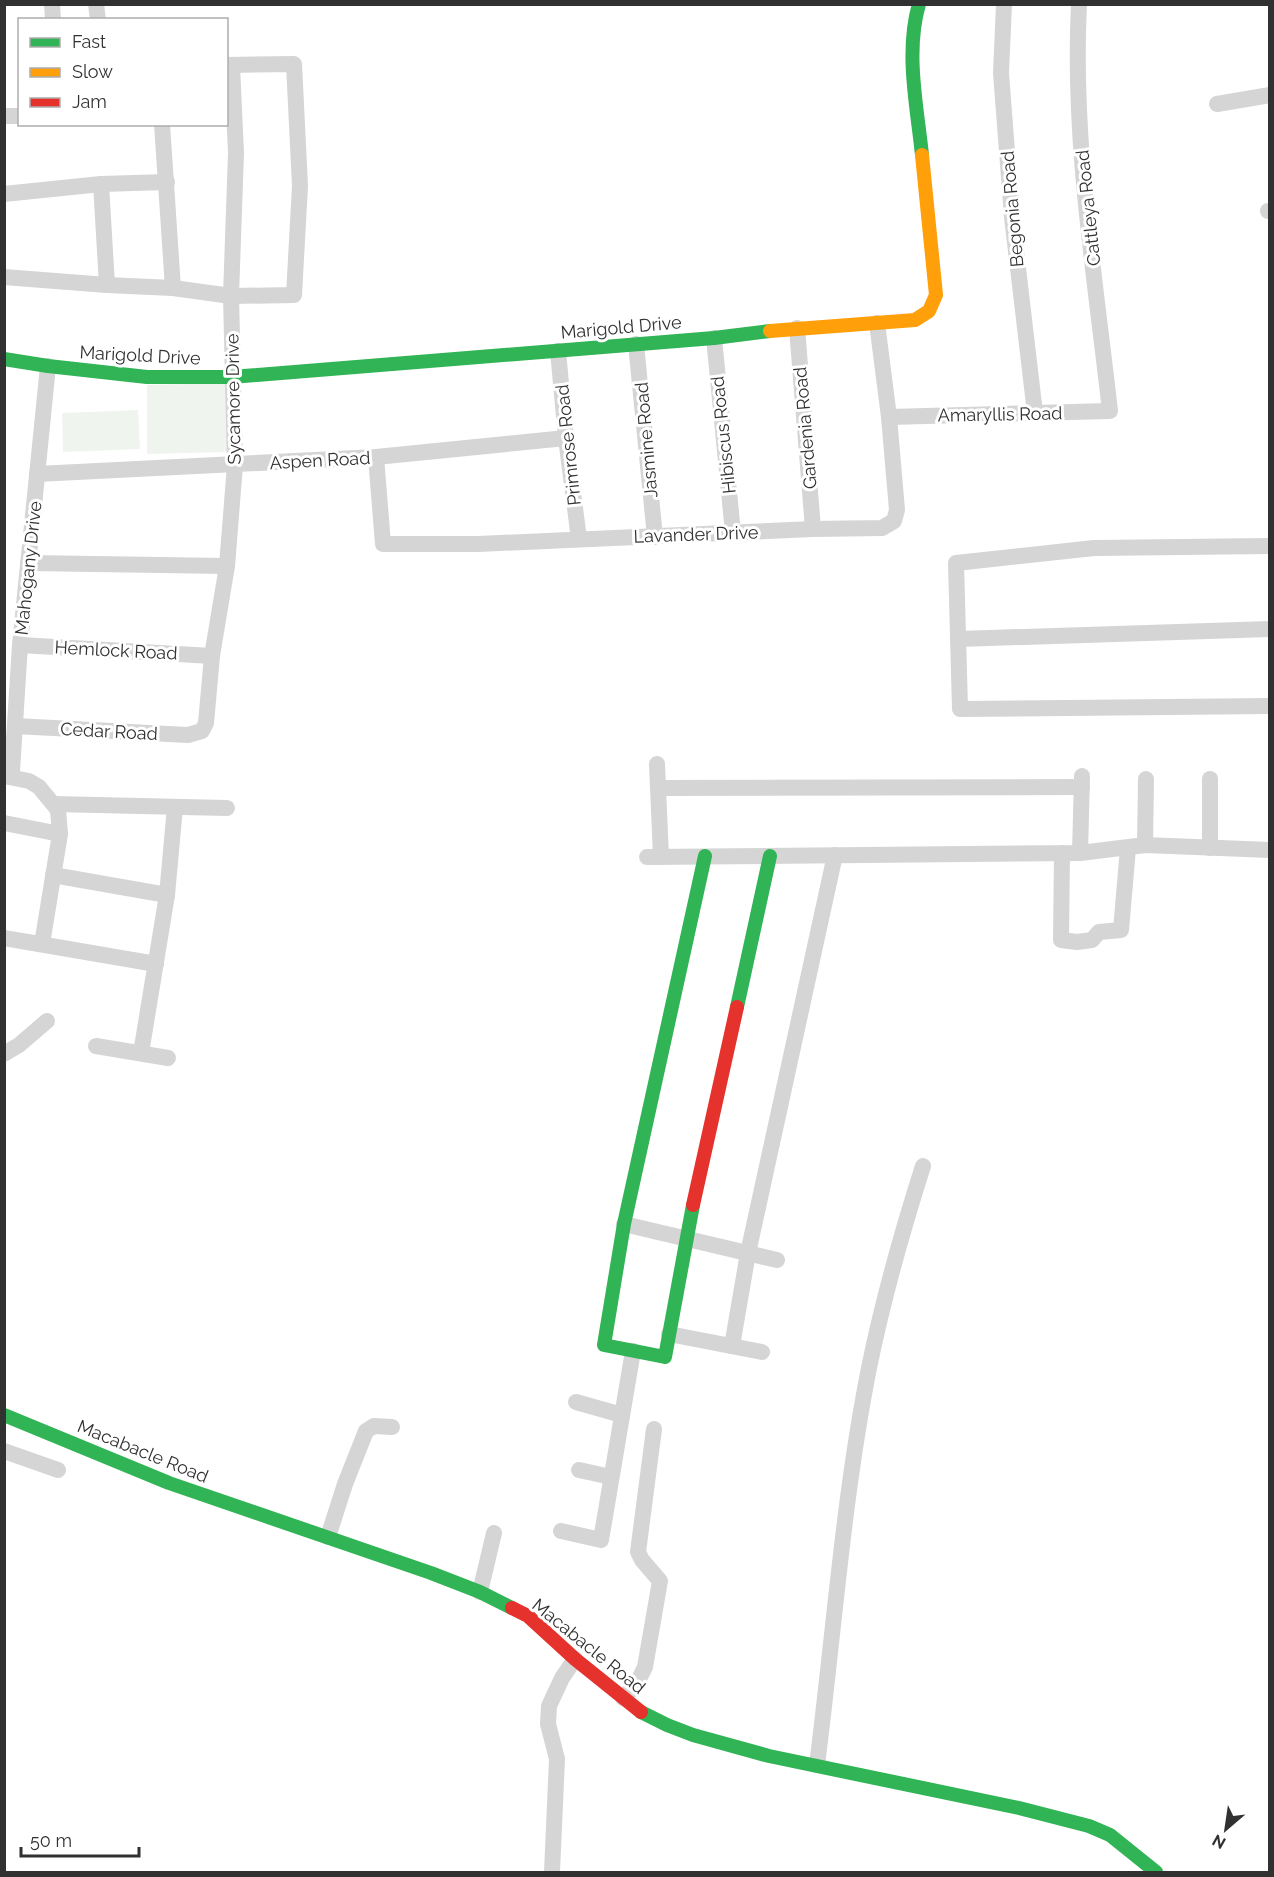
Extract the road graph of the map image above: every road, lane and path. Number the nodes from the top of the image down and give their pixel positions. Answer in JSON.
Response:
{"nodes":[{"id":1,"x":919,"y":4,"type":"edge"},
{"id":2,"x":1004,"y":4,"type":"edge"},
{"id":3,"x":1080,"y":4,"type":"edge"},
{"id":4,"x":229,"y":65,"type":"edge"},
{"id":5,"x":1269,"y":95,"type":"edge"},
{"id":6,"x":1217,"y":104,"type":"dead end"},
{"id":7,"x":162,"y":126,"type":"edge"},
{"id":8,"x":167,"y":182,"type":"junction"},
{"id":9,"x":101,"y":184,"type":"junction"},
{"id":10,"x":4,"y":194,"type":"edge"},
{"id":11,"x":4,"y":277,"type":"edge"},
{"id":12,"x":107,"y":285,"type":"junction"},
{"id":13,"x":174,"y":288,"type":"junction"},
{"id":14,"x":231,"y":296,"type":"junction"},
{"id":15,"x":877,"y":323,"type":"junction"},
{"id":16,"x":797,"y":328,"type":"junction"},
{"id":17,"x":714,"y":338,"type":"junction"},
{"id":18,"x":636,"y":344,"type":"junction"},
{"id":19,"x":558,"y":351,"type":"junction"},
{"id":20,"x":4,"y":359,"type":"edge"},
{"id":21,"x":48,"y":366,"type":"junction"},
{"id":22,"x":232,"y":377,"type":"junction"},
{"id":23,"x":1110,"y":411,"type":"joint"},
{"id":24,"x":1035,"y":413,"type":"junction"},
{"id":25,"x":889,"y":417,"type":"junction"},
{"id":26,"x":566,"y":438,"type":"junction"},
{"id":27,"x":376,"y":457,"type":"junction"},
{"id":28,"x":235,"y":465,"type":"junction"},
{"id":29,"x":37,"y":474,"type":"junction"},
{"id":30,"x":813,"y":529,"type":"junction"},
{"id":31,"x":733,"y":534,"type":"junction"},
{"id":32,"x":655,"y":537,"type":"junction"},
{"id":33,"x":579,"y":539,"type":"junction"},
{"id":34,"x":1269,"y":546,"type":"edge"},
{"id":35,"x":28,"y":562,"type":"junction"},
{"id":36,"x":227,"y":566,"type":"junction"},
{"id":37,"x":1269,"y":628,"type":"edge"},
{"id":38,"x":959,"y":639,"type":"junction"},
{"id":39,"x":20,"y":645,"type":"junction"},
{"id":40,"x":212,"y":656,"type":"junction"},
{"id":41,"x":1269,"y":706,"type":"edge"},
{"id":42,"x":15,"y":726,"type":"junction"},
{"id":43,"x":202,"y":731,"type":"joint"},
{"id":44,"x":657,"y":764,"type":"dead end"},
{"id":45,"x":8,"y":773,"type":"edge"},
{"id":46,"x":1146,"y":779,"type":"dead end"},
{"id":47,"x":1210,"y":779,"type":"dead end"},
{"id":48,"x":658,"y":788,"type":"junction"},
{"id":49,"x":54,"y":804,"type":"junction"},
{"id":50,"x":175,"y":807,"type":"junction"},
{"id":51,"x":227,"y":808,"type":"dead end"},
{"id":52,"x":4,"y":823,"type":"edge"},
{"id":53,"x":60,"y":834,"type":"junction"},
{"id":54,"x":1137,"y":847,"type":"junction"},
{"id":55,"x":1210,"y":848,"type":"junction"},
{"id":56,"x":1269,"y":850,"type":"edge"},
{"id":57,"x":1062,"y":853,"type":"junction"},
{"id":58,"x":1080,"y":853,"type":"junction"},
{"id":59,"x":835,"y":855,"type":"junction"},
{"id":60,"x":705,"y":856,"type":"junction"},
{"id":61,"x":770,"y":856,"type":"junction"},
{"id":62,"x":53,"y":875,"type":"junction"},
{"id":63,"x":167,"y":895,"type":"junction"},
{"id":64,"x":4,"y":938,"type":"edge"},
{"id":65,"x":42,"y":944,"type":"junction"},
{"id":66,"x":156,"y":964,"type":"junction"},
{"id":67,"x":47,"y":1021,"type":"dead end"},
{"id":68,"x":96,"y":1046,"type":"dead end"},
{"id":69,"x":141,"y":1053,"type":"junction"},
{"id":70,"x":4,"y":1054,"type":"edge"},
{"id":71,"x":168,"y":1058,"type":"dead end"},
{"id":72,"x":923,"y":1166,"type":"dead end"},
{"id":73,"x":624,"y":1224,"type":"junction"},
{"id":74,"x":686,"y":1238,"type":"junction"},
{"id":75,"x":748,"y":1253,"type":"junction"},
{"id":76,"x":777,"y":1260,"type":"dead end"},
{"id":77,"x":669,"y":1334,"type":"junction"},
{"id":78,"x":732,"y":1346,"type":"junction"},
{"id":79,"x":633,"y":1351,"type":"junction"},
{"id":80,"x":762,"y":1352,"type":"dead end"},
{"id":81,"x":576,"y":1402,"type":"dead end"},
{"id":82,"x":4,"y":1415,"type":"edge"},
{"id":83,"x":622,"y":1415,"type":"junction"},
{"id":84,"x":392,"y":1427,"type":"dead end"},
{"id":85,"x":654,"y":1429,"type":"dead end"},
{"id":86,"x":4,"y":1451,"type":"edge"},
{"id":87,"x":58,"y":1470,"type":"dead end"},
{"id":88,"x":579,"y":1470,"type":"dead end"},
{"id":89,"x":611,"y":1477,"type":"junction"},
{"id":90,"x":561,"y":1531,"type":"dead end"},
{"id":91,"x":494,"y":1533,"type":"dead end"},
{"id":92,"x":328,"y":1537,"type":"junction"},
{"id":93,"x":480,"y":1592,"type":"junction"},
{"id":94,"x":575,"y":1659,"type":"junction"},
{"id":95,"x":623,"y":1698,"type":"junction"},
{"id":96,"x":817,"y":1765,"type":"junction"},
{"id":97,"x":552,"y":1872,"type":"edge"},
{"id":98,"x":1156,"y":1872,"type":"edge"}],
"edges":[{"from":1,"to":15,"type":"street","name":"Marigold Drive"},
{"from":2,"to":24,"type":"street","name":"Begonia Road"},
{"from":3,"to":23,"type":"street","name":"Cattleya Road"},
{"from":4,"to":14,"type":"street","name":"Sycamore Drive"},
{"from":4,"to":14,"type":"street"},
{"from":5,"to":6,"type":"street"},
{"from":7,"to":8,"type":"street"},
{"from":8,"to":9,"type":"street"},
{"from":8,"to":13,"type":"street"},
{"from":9,"to":10,"type":"street"},
{"from":9,"to":12,"type":"street"},
{"from":11,"to":12,"type":"street"},
{"from":12,"to":13,"type":"street"},
{"from":13,"to":14,"type":"street"},
{"from":14,"to":22,"type":"street","name":"Sycamore Drive"},
{"from":15,"to":16,"type":"street","name":"Marigold Drive"},
{"from":15,"to":25,"type":"street","name":"Lavander Drive"},
{"from":16,"to":17,"type":"street","name":"Marigold Drive"},
{"from":16,"to":30,"type":"street","name":"Gardenia Road"},
{"from":17,"to":18,"type":"street","name":"Marigold Drive"},
{"from":17,"to":31,"type":"street","name":"Hibiscus Road"},
{"from":18,"to":19,"type":"street","name":"Marigold Drive"},
{"from":18,"to":32,"type":"street","name":"Jasmine Road"},
{"from":19,"to":22,"type":"street","name":"Marigold Drive"},
{"from":19,"to":26,"type":"street","name":"Primrose Road"},
{"from":20,"to":21,"type":"street","name":"Marigold Drive"},
{"from":21,"to":22,"type":"street","name":"Marigold Drive"},
{"from":21,"to":29,"type":"street","name":"Mahogany Drive"},
{"from":22,"to":28,"type":"street","name":"Sycamore Drive"},
{"from":23,"to":24,"type":"street","name":"Amaryllis Road"},
{"from":24,"to":25,"type":"street","name":"Amaryllis Road"},
{"from":25,"to":30,"type":"street","name":"Lavander Drive"},
{"from":26,"to":27,"type":"street","name":"Aspen Road"},
{"from":26,"to":33,"type":"street","name":"Primrose Road"},
{"from":27,"to":28,"type":"street","name":"Aspen Road"},
{"from":27,"to":33,"type":"street","name":"Lavander Drive"},
{"from":28,"to":29,"type":"street","name":"Aspen Road"},
{"from":28,"to":36,"type":"street","name":"Sycamore Drive"},
{"from":29,"to":35,"type":"street","name":"Mahogany Drive"},
{"from":30,"to":31,"type":"street","name":"Lavander Drive"},
{"from":31,"to":32,"type":"street","name":"Lavander Drive"},
{"from":32,"to":33,"type":"street","name":"Lavander Drive"},
{"from":34,"to":38,"type":"street"},
{"from":35,"to":36,"type":"street"},
{"from":35,"to":39,"type":"street","name":"Mahogany Drive"},
{"from":36,"to":40,"type":"street","name":"Sycamore Drive"},
{"from":37,"to":38,"type":"street"},
{"from":38,"to":41,"type":"street"},
{"from":39,"to":40,"type":"street","name":"Hemlock Road"},
{"from":39,"to":42,"type":"street","name":"Mahogany Drive"},
{"from":40,"to":43,"type":"street","name":"Sycamore Drive"},
{"from":42,"to":43,"type":"street","name":"Cedar Road"},
{"from":42,"to":45,"type":"street","name":"Mahogany Drive"},
{"from":44,"to":48,"type":"street"},
{"from":45,"to":49,"type":"street","name":"Mahogany Drive"},
{"from":46,"to":54,"type":"street"},
{"from":47,"to":55,"type":"street"},
{"from":48,"to":58,"type":"street"},
{"from":48,"to":60,"type":"street"},
{"from":49,"to":50,"type":"street"},
{"from":49,"to":53,"type":"street"},
{"from":50,"to":51,"type":"street"},
{"from":50,"to":63,"type":"street"},
{"from":52,"to":53,"type":"street"},
{"from":53,"to":62,"type":"street"},
{"from":54,"to":55,"type":"street"},
{"from":54,"to":57,"type":"street"},
{"from":54,"to":58,"type":"street"},
{"from":55,"to":56,"type":"street"},
{"from":57,"to":58,"type":"street"},
{"from":57,"to":59,"type":"street"},
{"from":59,"to":61,"type":"street"},
{"from":59,"to":75,"type":"street"},
{"from":60,"to":61,"type":"street"},
{"from":60,"to":73,"type":"street"},
{"from":61,"to":74,"type":"street"},
{"from":62,"to":63,"type":"street"},
{"from":62,"to":65,"type":"street"},
{"from":63,"to":66,"type":"street"},
{"from":64,"to":65,"type":"street"},
{"from":65,"to":66,"type":"street"},
{"from":66,"to":69,"type":"street"},
{"from":67,"to":70,"type":"street"},
{"from":68,"to":69,"type":"street"},
{"from":69,"to":71,"type":"street"},
{"from":72,"to":96,"type":"street"},
{"from":73,"to":74,"type":"street"},
{"from":73,"to":79,"type":"street"},
{"from":74,"to":75,"type":"street"},
{"from":74,"to":77,"type":"street"},
{"from":75,"to":76,"type":"street"},
{"from":75,"to":78,"type":"street"},
{"from":77,"to":78,"type":"street"},
{"from":77,"to":79,"type":"street"},
{"from":78,"to":80,"type":"street"},
{"from":79,"to":83,"type":"street"},
{"from":81,"to":83,"type":"street"},
{"from":82,"to":92,"type":"street","name":"Macabacle Road"},
{"from":83,"to":89,"type":"street"},
{"from":84,"to":92,"type":"street"},
{"from":85,"to":95,"type":"street"},
{"from":86,"to":87,"type":"street"},
{"from":88,"to":89,"type":"street"},
{"from":89,"to":90,"type":"street"},
{"from":91,"to":93,"type":"street"},
{"from":92,"to":93,"type":"street","name":"Macabacle Road"},
{"from":93,"to":94,"type":"street","name":"Macabacle Road"},
{"from":94,"to":95,"type":"street","name":"Macabacle Road"},
{"from":94,"to":97,"type":"street"},
{"from":95,"to":96,"type":"street","name":"Macabacle Road"},
{"from":96,"to":98,"type":"street","name":"Macabacle Road"}]}
